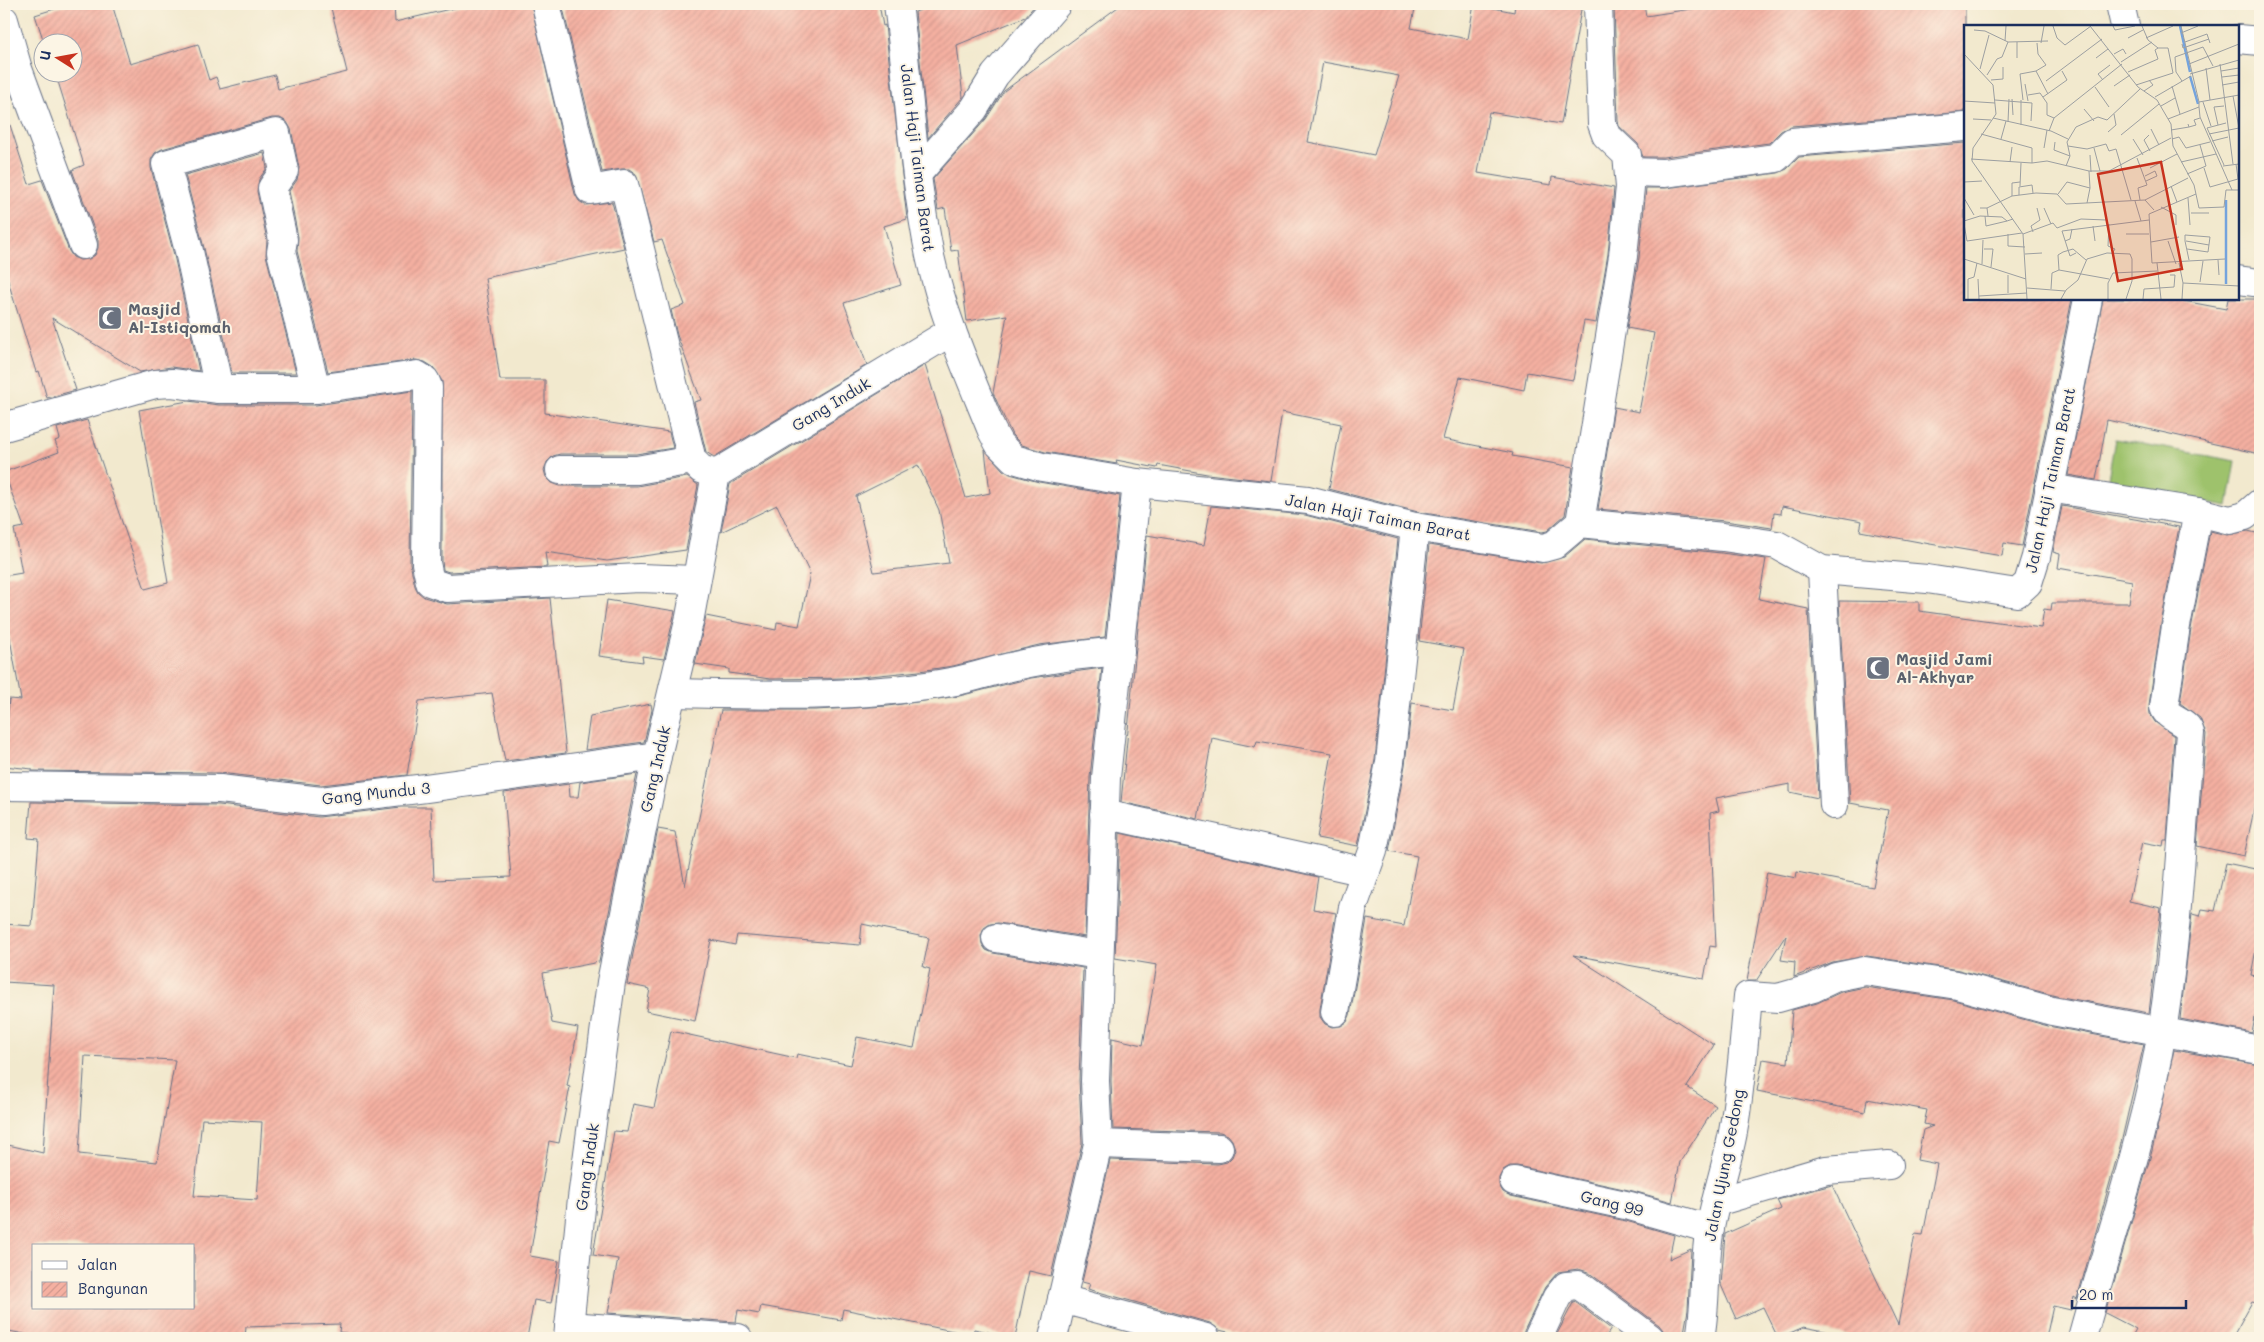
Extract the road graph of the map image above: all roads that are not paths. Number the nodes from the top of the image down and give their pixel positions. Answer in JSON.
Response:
{"nodes":[{"id":1,"x":546,"y":4,"type":"edge"},
{"id":2,"x":898,"y":4,"type":"edge"},
{"id":3,"x":1057,"y":4,"type":"edge"},
{"id":4,"x":1598,"y":4,"type":"edge"},
{"id":5,"x":2120,"y":4,"type":"edge"},
{"id":6,"x":4,"y":20,"type":"edge"},
{"id":7,"x":2125,"y":25,"type":"edge"},
{"id":8,"x":2239,"y":39,"type":"edge"},
{"id":9,"x":2260,"y":41,"type":"edge"},
{"id":10,"x":1964,"y":127,"type":"edge"},
{"id":11,"x":918,"y":172,"type":"junction"},
{"id":12,"x":1630,"y":172,"type":"junction"},
{"id":13,"x":83,"y":245,"type":"dead end"},
{"id":14,"x":2239,"y":280,"type":"edge"},
{"id":15,"x":2260,"y":283,"type":"edge"},
{"id":16,"x":2088,"y":300,"type":"edge"},
{"id":17,"x":952,"y":331,"type":"junction"},
{"id":18,"x":220,"y":389,"type":"junction"},
{"id":19,"x":316,"y":389,"type":"junction"},
{"id":20,"x":4,"y":427,"type":"edge"},
{"id":21,"x":692,"y":460,"type":"junction"},
{"id":22,"x":560,"y":470,"type":"dead end"},
{"id":23,"x":716,"y":474,"type":"junction"},
{"id":24,"x":1137,"y":483,"type":"junction"},
{"id":25,"x":2049,"y":488,"type":"junction"},
{"id":26,"x":2260,"y":503,"type":"edge"},
{"id":27,"x":2198,"y":512,"type":"junction"},
{"id":28,"x":1580,"y":523,"type":"junction"},
{"id":29,"x":1414,"y":528,"type":"junction"},
{"id":30,"x":1822,"y":570,"type":"junction"},
{"id":31,"x":696,"y":580,"type":"junction"},
{"id":32,"x":1120,"y":651,"type":"junction"},
{"id":33,"x":673,"y":693,"type":"junction"},
{"id":34,"x":657,"y":756,"type":"junction"},
{"id":35,"x":4,"y":786,"type":"edge"},
{"id":36,"x":1834,"y":805,"type":"dead end"},
{"id":37,"x":1104,"y":814,"type":"junction"},
{"id":38,"x":1366,"y":872,"type":"junction"},
{"id":39,"x":996,"y":938,"type":"dead end"},
{"id":40,"x":1098,"y":955,"type":"junction"},
{"id":41,"x":1335,"y":1012,"type":"dead end"},
{"id":42,"x":2162,"y":1031,"type":"junction"},
{"id":43,"x":2260,"y":1050,"type":"edge"},
{"id":44,"x":1098,"y":1144,"type":"junction"},
{"id":45,"x":1219,"y":1148,"type":"dead end"},
{"id":46,"x":1889,"y":1165,"type":"dead end"},
{"id":47,"x":1514,"y":1181,"type":"dead end"},
{"id":48,"x":1716,"y":1202,"type":"junction"},
{"id":49,"x":1710,"y":1229,"type":"junction"},
{"id":50,"x":1062,"y":1299,"type":"junction"},
{"id":51,"x":568,"y":1332,"type":"edge"},
{"id":52,"x":738,"y":1338,"type":"edge"},
{"id":53,"x":1053,"y":1338,"type":"edge"},
{"id":54,"x":1206,"y":1338,"type":"edge"},
{"id":55,"x":1538,"y":1338,"type":"edge"},
{"id":56,"x":1650,"y":1338,"type":"edge"},
{"id":57,"x":1700,"y":1338,"type":"edge"},
{"id":58,"x":2082,"y":1338,"type":"edge"}],
"edges":[{"from":1,"to":21,"type":"street"},
{"from":2,"to":11,"type":"street","name":"Jalan Haji Taiman Barat"},
{"from":3,"to":11,"type":"street"},
{"from":4,"to":12,"type":"street"},
{"from":5,"to":7,"type":"street"},
{"from":6,"to":13,"type":"street"},
{"from":8,"to":9,"type":"street"},
{"from":10,"to":12,"type":"street"},
{"from":11,"to":17,"type":"street","name":"Jalan Haji Taiman Barat"},
{"from":12,"to":28,"type":"street"},
{"from":14,"to":15,"type":"street"},
{"from":16,"to":25,"type":"street","name":"Jalan Haji Taiman Barat"},
{"from":17,"to":23,"type":"street","name":"Gang Induk"},
{"from":17,"to":24,"type":"street","name":"Jalan Haji Taiman Barat"},
{"from":18,"to":19,"type":"street"},
{"from":18,"to":19,"type":"street"},
{"from":18,"to":20,"type":"street"},
{"from":19,"to":31,"type":"street"},
{"from":21,"to":22,"type":"street"},
{"from":21,"to":23,"type":"street"},
{"from":23,"to":31,"type":"street","name":"Gang Induk"},
{"from":24,"to":29,"type":"street","name":"Jalan Haji Taiman Barat"},
{"from":24,"to":32,"type":"street"},
{"from":25,"to":27,"type":"street"},
{"from":25,"to":30,"type":"street","name":"Jalan Haji Taiman Barat"},
{"from":26,"to":27,"type":"street"},
{"from":27,"to":42,"type":"street"},
{"from":28,"to":29,"type":"street","name":"Jalan Haji Taiman Barat"},
{"from":28,"to":30,"type":"street","name":"Jalan Haji Taiman Barat"},
{"from":29,"to":38,"type":"street"},
{"from":30,"to":36,"type":"street"},
{"from":31,"to":33,"type":"street","name":"Gang Induk"},
{"from":32,"to":33,"type":"street"},
{"from":32,"to":37,"type":"street"},
{"from":33,"to":34,"type":"street","name":"Gang Induk"},
{"from":34,"to":35,"type":"street","name":"Gang Mundu 3"},
{"from":34,"to":51,"type":"street","name":"Gang Induk"},
{"from":37,"to":38,"type":"street"},
{"from":37,"to":40,"type":"street"},
{"from":38,"to":41,"type":"street"},
{"from":39,"to":40,"type":"street"},
{"from":40,"to":44,"type":"street"},
{"from":42,"to":43,"type":"street"},
{"from":42,"to":48,"type":"street","name":"Jalan Ujung Gedong"},
{"from":42,"to":58,"type":"street"},
{"from":44,"to":45,"type":"street"},
{"from":44,"to":50,"type":"street"},
{"from":46,"to":48,"type":"street"},
{"from":47,"to":49,"type":"street","name":"Gang 99"},
{"from":48,"to":49,"type":"street","name":"Jalan Ujung Gedong"},
{"from":49,"to":57,"type":"street","name":"Jalan Ujung Gedong"},
{"from":50,"to":53,"type":"street"},
{"from":50,"to":54,"type":"street"},
{"from":51,"to":52,"type":"street"},
{"from":55,"to":56,"type":"street"}]}
